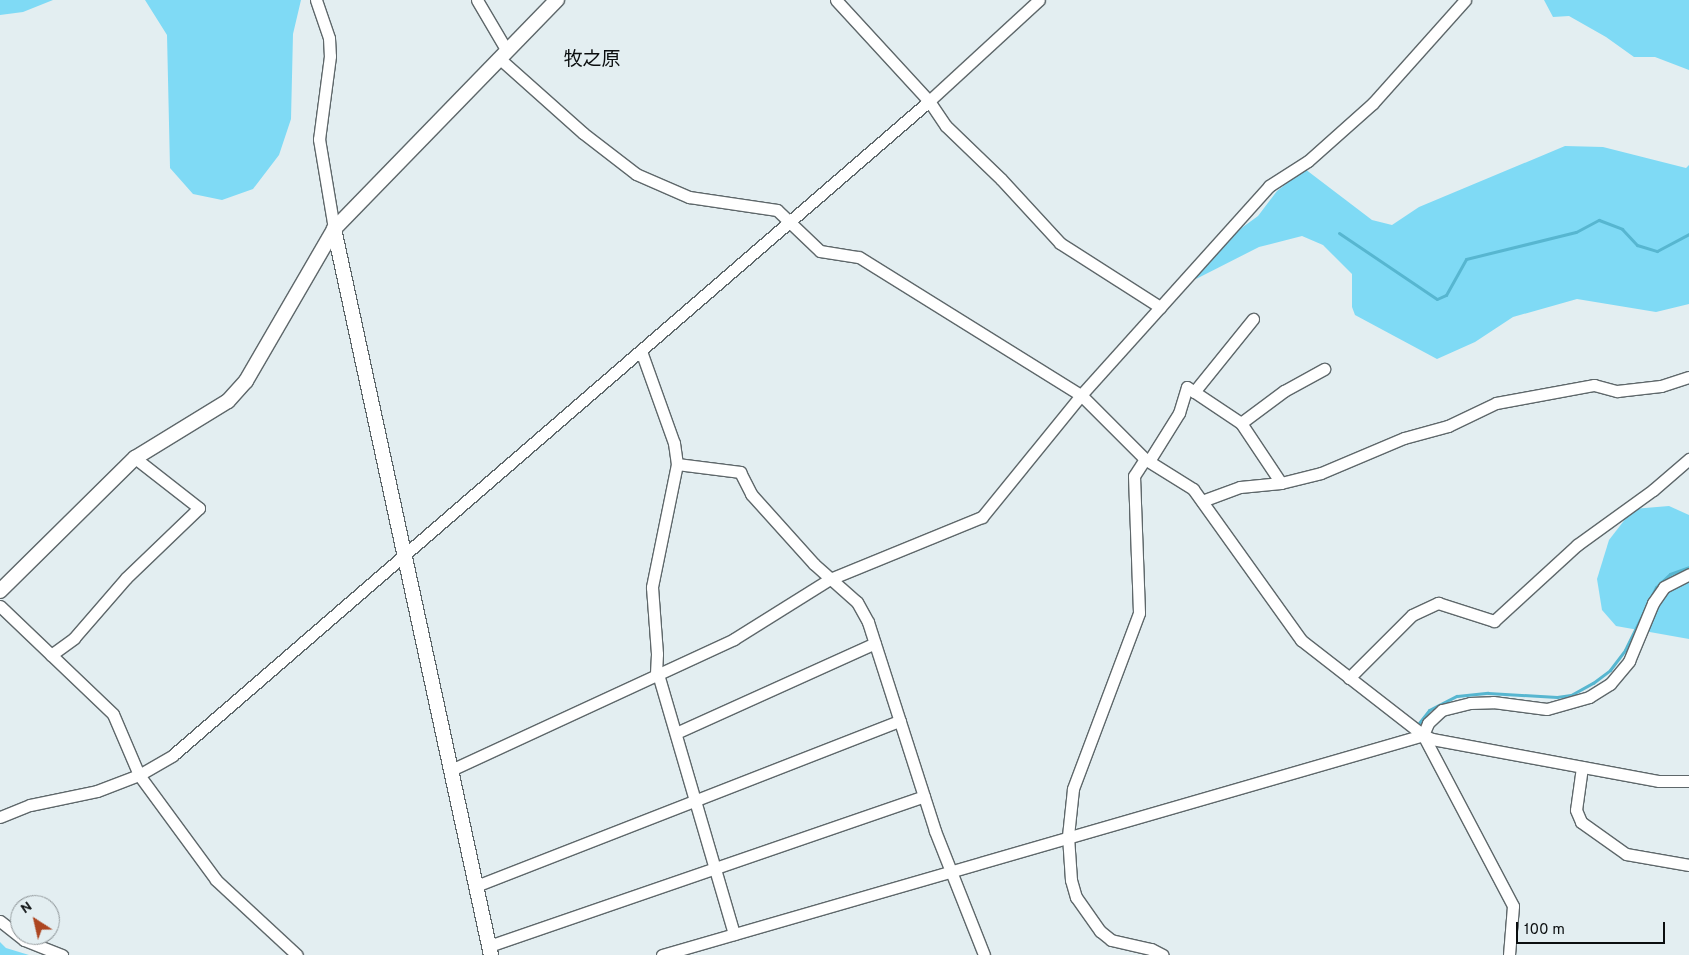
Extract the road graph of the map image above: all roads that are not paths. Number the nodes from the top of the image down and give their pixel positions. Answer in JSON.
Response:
{"nodes":[{"id":1,"x":316,"y":0,"type":"edge"},
{"id":2,"x":476,"y":0,"type":"edge"},
{"id":3,"x":557,"y":0,"type":"edge"},
{"id":4,"x":836,"y":0,"type":"edge"},
{"id":5,"x":1040,"y":0,"type":"edge"},
{"id":6,"x":1465,"y":0,"type":"edge"},
{"id":7,"x":503,"y":55,"type":"junction"},
{"id":8,"x":930,"y":101,"type":"junction"},
{"id":9,"x":788,"y":223,"type":"junction"},
{"id":10,"x":334,"y":229,"type":"junction"},
{"id":11,"x":1160,"y":307,"type":"junction"},
{"id":12,"x":1253,"y":319,"type":"dead end"},
{"id":13,"x":640,"y":351,"type":"junction"},
{"id":14,"x":1324,"y":370,"type":"dead end"},
{"id":15,"x":1689,"y":377,"type":"edge"},
{"id":16,"x":1194,"y":392,"type":"junction"},
{"id":17,"x":1081,"y":395,"type":"junction"},
{"id":18,"x":1241,"y":423,"type":"junction"},
{"id":19,"x":135,"y":458,"type":"junction"},
{"id":20,"x":1689,"y":459,"type":"edge"},
{"id":21,"x":1147,"y":460,"type":"junction"},
{"id":22,"x":677,"y":464,"type":"junction"},
{"id":23,"x":1281,"y":482,"type":"junction"},
{"id":24,"x":1202,"y":501,"type":"junction"},
{"id":25,"x":404,"y":556,"type":"junction"},
{"id":26,"x":1689,"y":574,"type":"edge"},
{"id":27,"x":830,"y":579,"type":"junction"},
{"id":28,"x":0,"y":591,"type":"edge"},
{"id":29,"x":0,"y":606,"type":"edge"},
{"id":30,"x":875,"y":643,"type":"junction"},
{"id":31,"x":51,"y":655,"type":"junction"},
{"id":32,"x":657,"y":675,"type":"junction"},
{"id":33,"x":1350,"y":678,"type":"junction"},
{"id":34,"x":900,"y":721,"type":"junction"},
{"id":35,"x":676,"y":733,"type":"junction"},
{"id":36,"x":1422,"y":735,"type":"junction"},
{"id":37,"x":1582,"y":767,"type":"junction"},
{"id":38,"x":451,"y":770,"type":"junction"},
{"id":39,"x":139,"y":775,"type":"junction"},
{"id":40,"x":1689,"y":780,"type":"edge"},
{"id":41,"x":924,"y":796,"type":"junction"},
{"id":42,"x":695,"y":800,"type":"junction"},
{"id":43,"x":0,"y":818,"type":"edge"},
{"id":44,"x":1068,"y":836,"type":"junction"},
{"id":45,"x":1689,"y":865,"type":"edge"},
{"id":46,"x":715,"y":868,"type":"junction"},
{"id":47,"x":952,"y":870,"type":"junction"},
{"id":48,"x":476,"y":886,"type":"junction"},
{"id":49,"x":0,"y":921,"type":"edge"},
{"id":50,"x":734,"y":934,"type":"junction"},
{"id":51,"x":490,"y":950,"type":"edge"},
{"id":52,"x":62,"y":955,"type":"edge"},
{"id":53,"x":297,"y":955,"type":"edge"},
{"id":54,"x":662,"y":955,"type":"edge"},
{"id":55,"x":984,"y":955,"type":"edge"},
{"id":56,"x":1163,"y":955,"type":"edge"},
{"id":57,"x":1509,"y":955,"type":"edge"}],
"edges":[{"from":1,"to":10,"type":"street"},
{"from":2,"to":7,"type":"street"},
{"from":3,"to":7,"type":"street"},
{"from":4,"to":8,"type":"street"},
{"from":5,"to":8,"type":"street"},
{"from":6,"to":11,"type":"street"},
{"from":7,"to":9,"type":"street"},
{"from":7,"to":10,"type":"street"},
{"from":8,"to":9,"type":"street"},
{"from":8,"to":11,"type":"street"},
{"from":9,"to":13,"type":"street"},
{"from":9,"to":17,"type":"street"},
{"from":10,"to":19,"type":"street"},
{"from":10,"to":25,"type":"street"},
{"from":11,"to":17,"type":"street"},
{"from":12,"to":16,"type":"street"},
{"from":13,"to":22,"type":"street"},
{"from":13,"to":25,"type":"street"},
{"from":14,"to":18,"type":"street"},
{"from":15,"to":23,"type":"street"},
{"from":16,"to":18,"type":"street"},
{"from":16,"to":21,"type":"street"},
{"from":17,"to":21,"type":"street"},
{"from":17,"to":27,"type":"street"},
{"from":18,"to":23,"type":"street"},
{"from":19,"to":28,"type":"street"},
{"from":19,"to":31,"type":"street"},
{"from":20,"to":33,"type":"street"},
{"from":21,"to":24,"type":"street"},
{"from":21,"to":44,"type":"street"},
{"from":22,"to":27,"type":"street"},
{"from":22,"to":32,"type":"street"},
{"from":23,"to":24,"type":"street"},
{"from":24,"to":33,"type":"street"},
{"from":25,"to":38,"type":"street"},
{"from":25,"to":39,"type":"street"},
{"from":26,"to":36,"type":"street"},
{"from":27,"to":30,"type":"street"},
{"from":27,"to":32,"type":"street"},
{"from":29,"to":31,"type":"street"},
{"from":30,"to":34,"type":"street"},
{"from":30,"to":35,"type":"street"},
{"from":31,"to":39,"type":"street"},
{"from":32,"to":35,"type":"street"},
{"from":32,"to":38,"type":"street"},
{"from":33,"to":36,"type":"street"},
{"from":34,"to":41,"type":"street"},
{"from":34,"to":42,"type":"street"},
{"from":35,"to":42,"type":"street"},
{"from":36,"to":37,"type":"street"},
{"from":36,"to":44,"type":"street"},
{"from":36,"to":57,"type":"street"},
{"from":37,"to":40,"type":"street"},
{"from":37,"to":45,"type":"street"},
{"from":38,"to":48,"type":"street"},
{"from":39,"to":43,"type":"street"},
{"from":39,"to":53,"type":"street"},
{"from":41,"to":46,"type":"street"},
{"from":41,"to":47,"type":"street"},
{"from":42,"to":46,"type":"street"},
{"from":42,"to":48,"type":"street"},
{"from":44,"to":47,"type":"street"},
{"from":44,"to":56,"type":"street"},
{"from":46,"to":50,"type":"street"},
{"from":46,"to":51,"type":"street"},
{"from":47,"to":50,"type":"street"},
{"from":47,"to":55,"type":"street"},
{"from":48,"to":51,"type":"street"},
{"from":49,"to":52,"type":"street"},
{"from":50,"to":54,"type":"street"}]}
